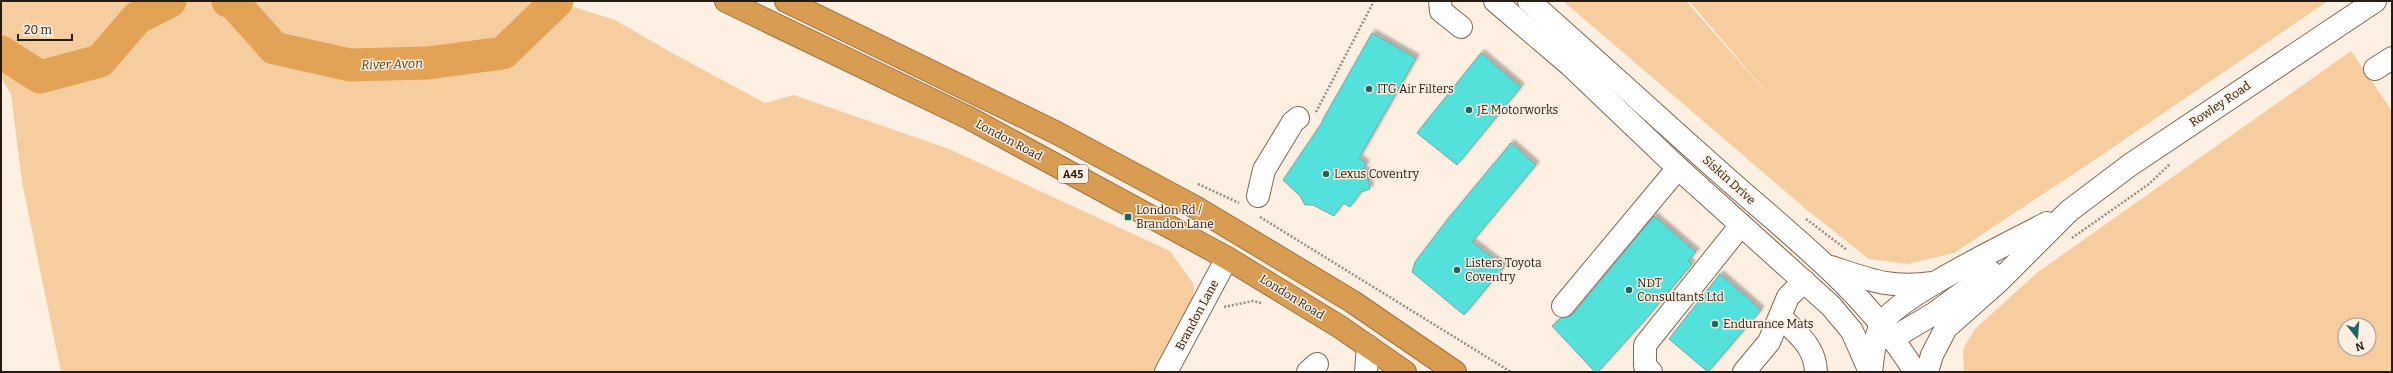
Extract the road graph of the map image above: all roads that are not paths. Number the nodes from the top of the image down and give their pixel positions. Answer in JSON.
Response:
{"nodes":[{"id":1,"x":726,"y":1,"type":"edge"},
{"id":2,"x":786,"y":1,"type":"edge"},
{"id":3,"x":1440,"y":1,"type":"edge"},
{"id":4,"x":1495,"y":1,"type":"edge"},
{"id":5,"x":1529,"y":1,"type":"edge"},
{"id":6,"x":2375,"y":1,"type":"edge"},
{"id":7,"x":1461,"y":27,"type":"dead end"},
{"id":8,"x":1298,"y":118,"type":"road end"},
{"id":9,"x":1678,"y":168,"type":"junction"},
{"id":10,"x":1254,"y":206,"type":"road end"},
{"id":11,"x":2069,"y":211,"type":"junction"},
{"id":12,"x":1741,"y":225,"type":"junction"},
{"id":13,"x":2036,"y":244,"type":"junction"},
{"id":14,"x":1228,"y":258,"type":"junction"},
{"id":15,"x":1822,"y":264,"type":"junction"},
{"id":16,"x":1804,"y":281,"type":"junction"},
{"id":17,"x":1935,"y":283,"type":"junction"},
{"id":18,"x":1563,"y":306,"type":"dead end"},
{"id":19,"x":1781,"y":317,"type":"junction"},
{"id":20,"x":1852,"y":331,"type":"junction"},
{"id":21,"x":1884,"y":333,"type":"junction"},
{"id":22,"x":1368,"y":346,"type":"junction"},
{"id":23,"x":1166,"y":372,"type":"edge"},
{"id":24,"x":1366,"y":372,"type":"edge"},
{"id":25,"x":1405,"y":372,"type":"edge"},
{"id":26,"x":1455,"y":372,"type":"edge"},
{"id":27,"x":1651,"y":372,"type":"edge"},
{"id":28,"x":1744,"y":372,"type":"edge"},
{"id":29,"x":1816,"y":372,"type":"edge"},
{"id":30,"x":1870,"y":372,"type":"edge"},
{"id":31,"x":1915,"y":372,"type":"edge"},
{"id":32,"x":1927,"y":372,"type":"edge"}],
"edges":[{"from":1,"to":14,"type":"highway","name":"London Road","number":"A45"},
{"from":2,"to":26,"type":"highway","number":"A45"},
{"from":3,"to":7,"type":"street"},
{"from":4,"to":9,"type":"street","name":"Siskin Drive"},
{"from":5,"to":15,"type":"street","name":"Siskin Drive"},
{"from":6,"to":11,"type":"street","name":"Rowley Road"},
{"from":8,"to":10,"type":"street"},
{"from":9,"to":12,"type":"street","name":"Siskin Drive"},
{"from":9,"to":18,"type":"street"},
{"from":11,"to":13,"type":"street"},
{"from":11,"to":17,"type":"street"},
{"from":12,"to":16,"type":"street","name":"Siskin Drive"},
{"from":12,"to":27,"type":"street"},
{"from":13,"to":21,"type":"street"},
{"from":13,"to":32,"type":"street"},
{"from":14,"to":22,"type":"highway","name":"London Road","number":"A45"},
{"from":14,"to":23,"type":"street","name":"Brandon Lane"},
{"from":15,"to":17,"type":"street"},
{"from":15,"to":21,"type":"street","name":"Siskin Drive"},
{"from":16,"to":19,"type":"street"},
{"from":16,"to":20,"type":"street","name":"Siskin Drive"},
{"from":17,"to":21,"type":"street"},
{"from":19,"to":28,"type":"street"},
{"from":19,"to":29,"type":"street"},
{"from":20,"to":21,"type":"street"},
{"from":20,"to":30,"type":"street","name":"Siskin Drive"},
{"from":21,"to":30,"type":"street"},
{"from":21,"to":31,"type":"street","name":"Siskin Drive"},
{"from":22,"to":24,"type":"street"},
{"from":22,"to":25,"type":"highway","name":"London Road","number":"A45"}]}
